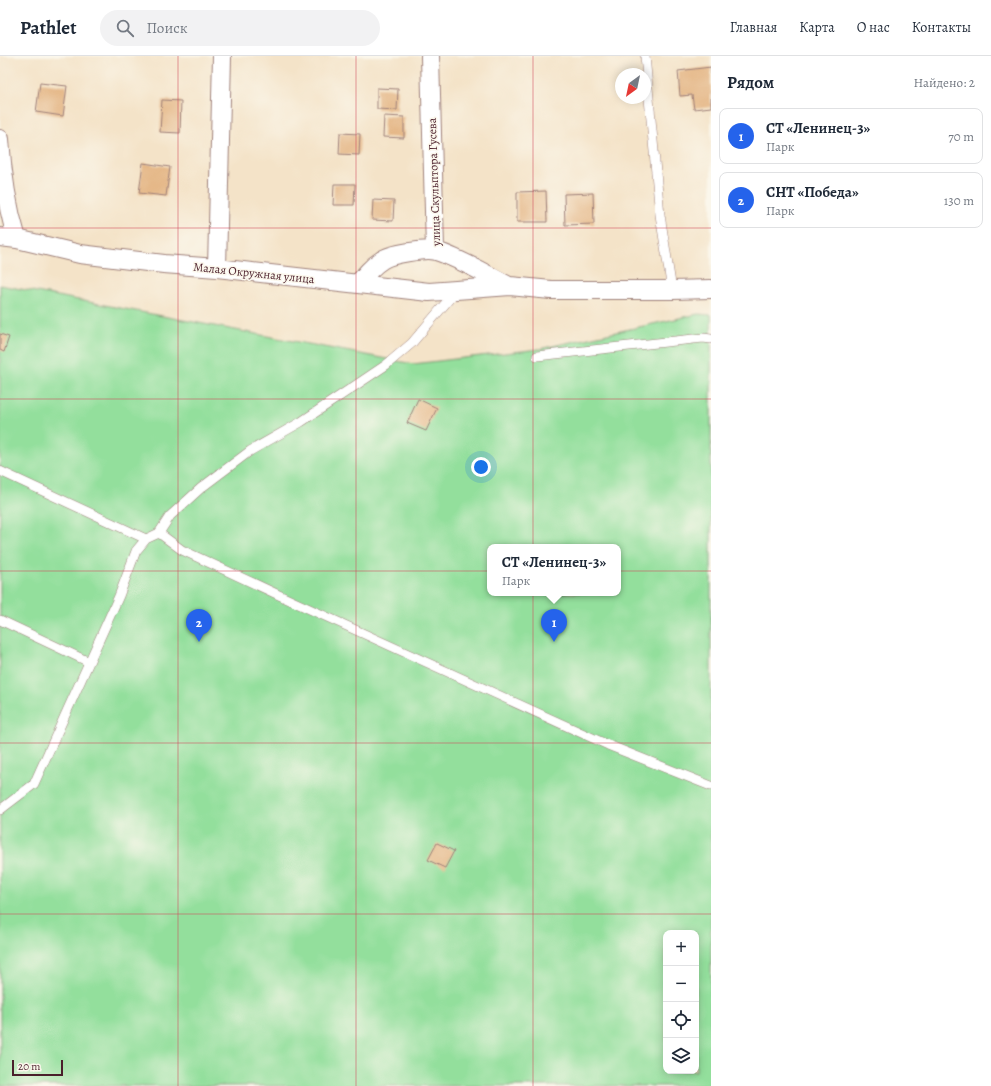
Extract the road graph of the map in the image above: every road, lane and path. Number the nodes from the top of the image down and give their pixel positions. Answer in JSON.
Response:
{"nodes":[{"id":1,"x":222,"y":56,"type":"edge"},
{"id":2,"x":430,"y":56,"type":"edge"},
{"id":3,"x":645,"y":56,"type":"edge"},
{"id":4,"x":0,"y":139,"type":"edge"},
{"id":5,"x":9,"y":238,"type":"edge"},
{"id":6,"x":435,"y":250,"type":"junction"},
{"id":7,"x":217,"y":268,"type":"junction"},
{"id":8,"x":358,"y":284,"type":"junction"},
{"id":9,"x":510,"y":286,"type":"junction"},
{"id":10,"x":711,"y":289,"type":"edge"},
{"id":11,"x":457,"y":290,"type":"junction"},
{"id":12,"x":672,"y":290,"type":"junction"},
{"id":13,"x":711,"y":338,"type":"edge"},
{"id":14,"x":537,"y":356,"type":"dead end"},
{"id":15,"x":0,"y":471,"type":"edge"},
{"id":16,"x":159,"y":533,"type":"junction"},
{"id":17,"x":146,"y":539,"type":"junction"},
{"id":18,"x":0,"y":620,"type":"edge"},
{"id":19,"x":89,"y":662,"type":"junction"},
{"id":20,"x":711,"y":786,"type":"edge"},
{"id":21,"x":0,"y":810,"type":"edge"}],
"edges":[{"from":1,"to":7,"type":"street"},
{"from":2,"to":6,"type":"street","name":"улица Скульптора Гусева"},
{"from":3,"to":12,"type":"lane"},
{"from":4,"to":5,"type":"street"},
{"from":5,"to":7,"type":"street","name":"Малая Окружная улица"},
{"from":6,"to":8,"type":"street"},
{"from":6,"to":9,"type":"street","name":"улица Скульптора Гусева"},
{"from":7,"to":8,"type":"street","name":"Малая Окружная улица"},
{"from":8,"to":11,"type":"street","name":"Малая Окружная улица"},
{"from":9,"to":11,"type":"street","name":"Малая Окружная улица"},
{"from":9,"to":12,"type":"street"},
{"from":10,"to":12,"type":"street"},
{"from":11,"to":16,"type":"lane"},
{"from":13,"to":14,"type":"lane"},
{"from":15,"to":17,"type":"lane"},
{"from":16,"to":17,"type":"lane"},
{"from":16,"to":20,"type":"lane"},
{"from":17,"to":19,"type":"lane"},
{"from":18,"to":19,"type":"lane"},
{"from":19,"to":21,"type":"lane"}]}
